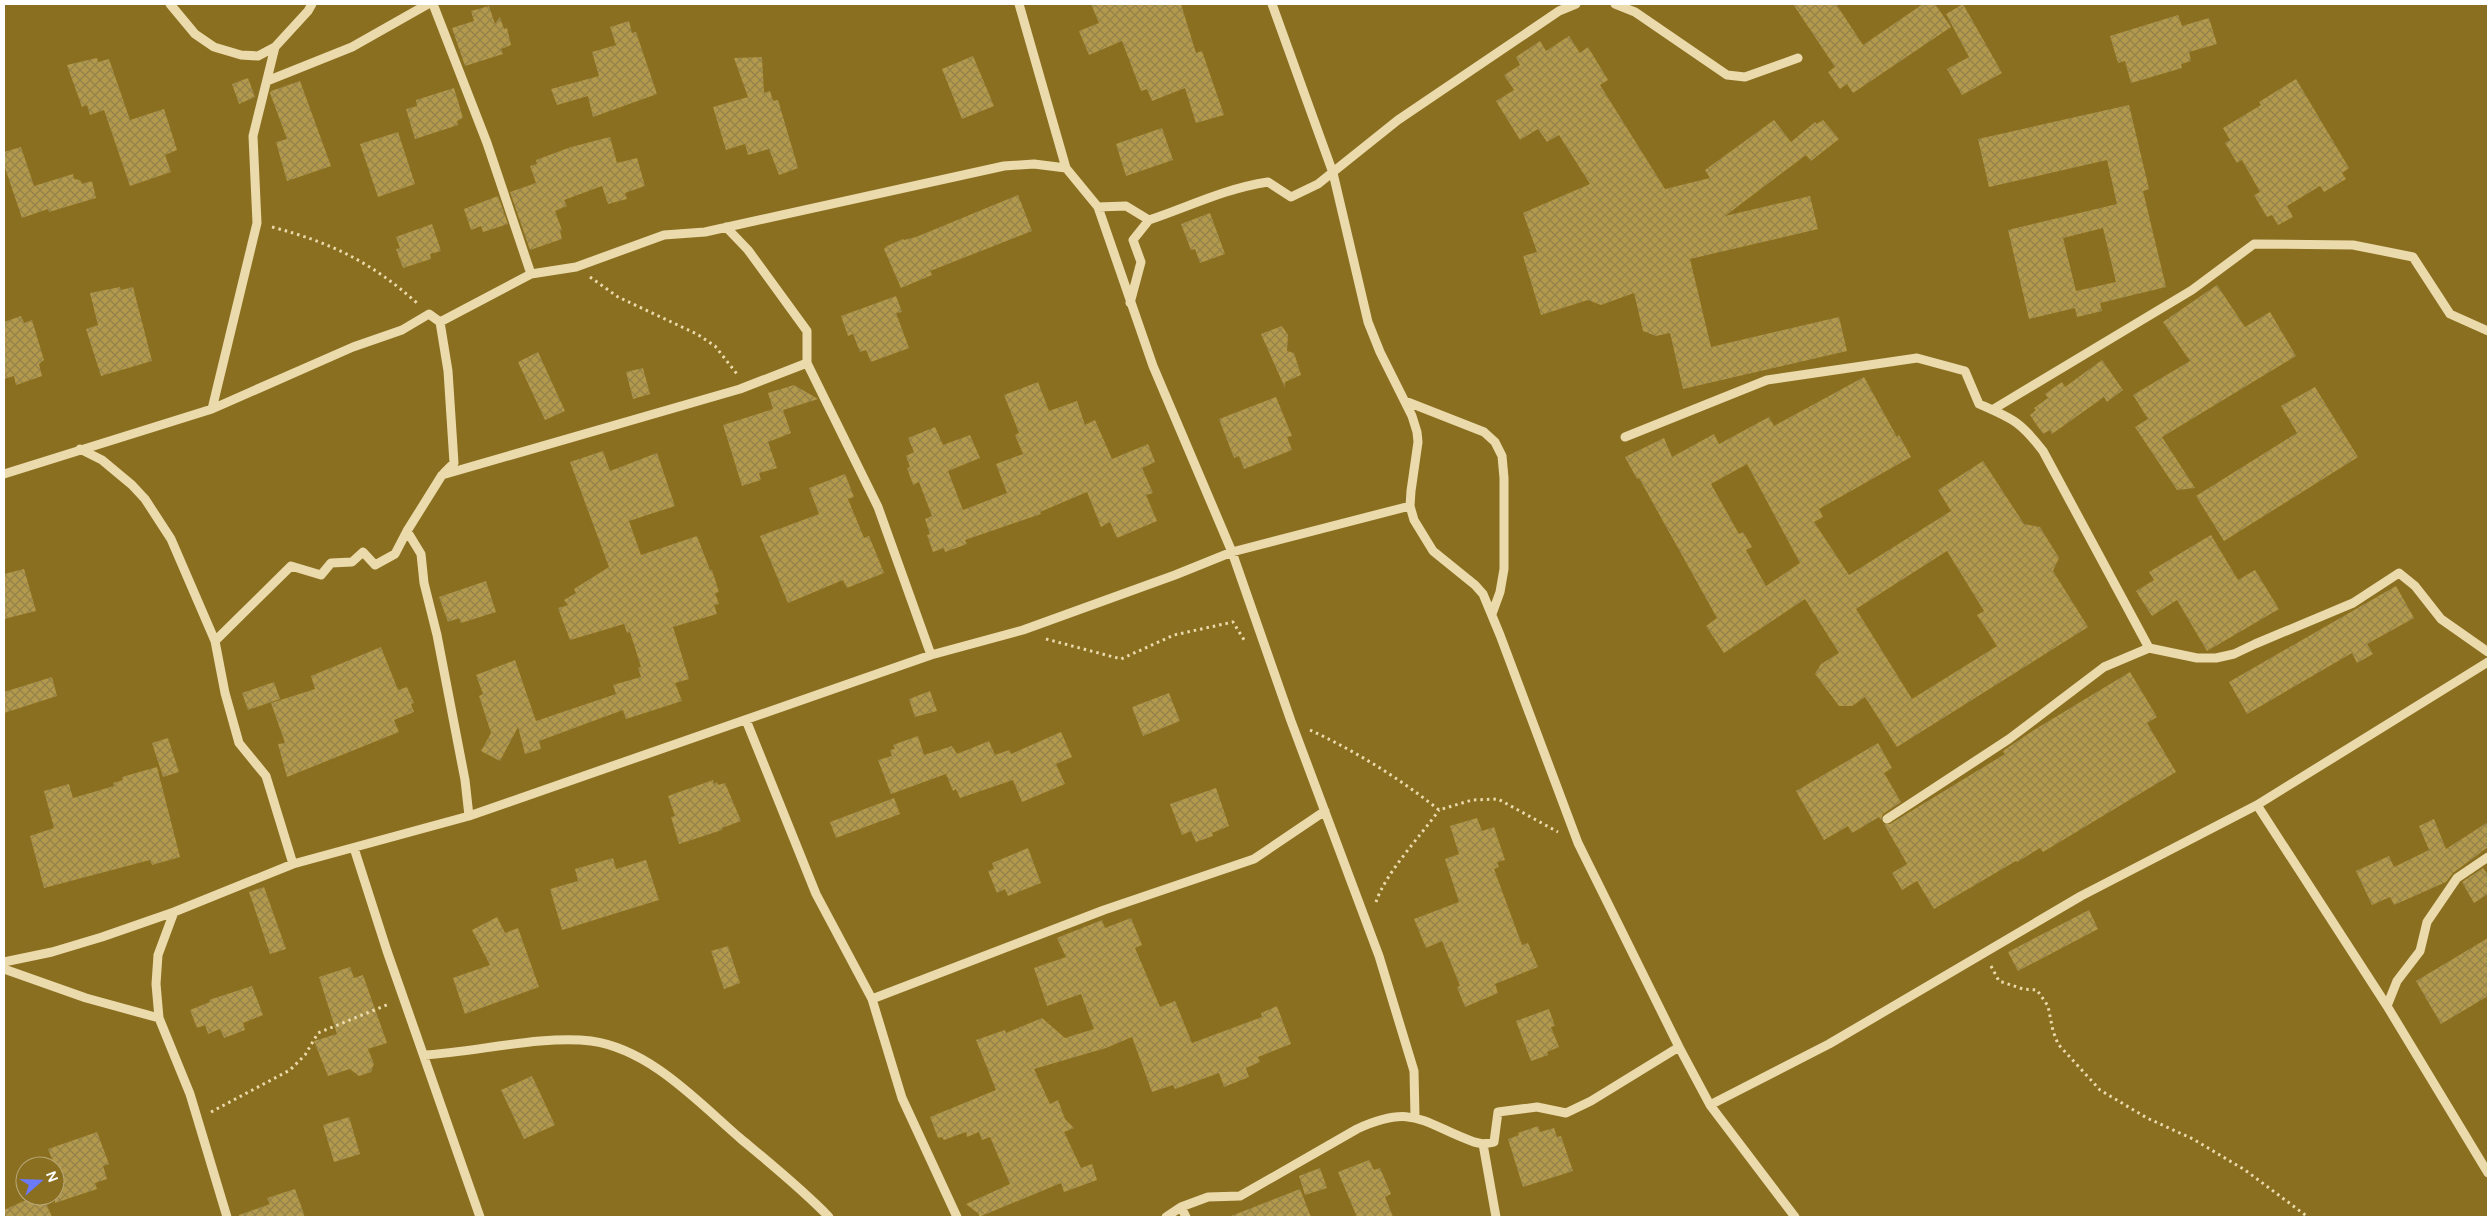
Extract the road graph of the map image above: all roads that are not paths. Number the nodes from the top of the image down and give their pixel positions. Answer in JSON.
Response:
{"nodes":[{"id":1,"x":170,"y":4,"type":"edge"},
{"id":2,"x":312,"y":4,"type":"edge"},
{"id":3,"x":428,"y":4,"type":"edge"},
{"id":4,"x":433,"y":4,"type":"edge"},
{"id":5,"x":1019,"y":4,"type":"edge"},
{"id":6,"x":1272,"y":4,"type":"edge"},
{"id":7,"x":1576,"y":4,"type":"edge"},
{"id":8,"x":1615,"y":4,"type":"edge"},
{"id":9,"x":275,"y":47,"type":"junction"},
{"id":10,"x":1798,"y":58,"type":"dead end"},
{"id":11,"x":267,"y":81,"type":"junction"},
{"id":12,"x":1066,"y":168,"type":"junction"},
{"id":13,"x":1333,"y":173,"type":"junction"},
{"id":14,"x":1098,"y":207,"type":"junction"},
{"id":15,"x":1148,"y":220,"type":"junction"},
{"id":16,"x":726,"y":227,"type":"junction"},
{"id":17,"x":531,"y":274,"type":"junction"},
{"id":18,"x":1130,"y":303,"type":"junction"},
{"id":19,"x":440,"y":322,"type":"junction"},
{"id":20,"x":2488,"y":331,"type":"edge"},
{"id":21,"x":807,"y":364,"type":"junction"},
{"id":22,"x":1405,"y":402,"type":"junction"},
{"id":23,"x":212,"y":409,"type":"junction"},
{"id":24,"x":1992,"y":410,"type":"junction"},
{"id":25,"x":1625,"y":436,"type":"dead end"},
{"id":26,"x":80,"y":450,"type":"junction"},
{"id":27,"x":4,"y":474,"type":"edge"},
{"id":28,"x":442,"y":475,"type":"junction"},
{"id":29,"x":1410,"y":506,"type":"junction"},
{"id":30,"x":407,"y":531,"type":"junction"},
{"id":31,"x":1232,"y":552,"type":"junction"},
{"id":32,"x":1492,"y":614,"type":"junction"},
{"id":33,"x":214,"y":641,"type":"junction"},
{"id":34,"x":2150,"y":648,"type":"junction"},
{"id":35,"x":2488,"y":652,"type":"edge"},
{"id":36,"x":931,"y":655,"type":"junction"},
{"id":37,"x":2488,"y":662,"type":"edge"},
{"id":38,"x":746,"y":720,"type":"junction"},
{"id":39,"x":2257,"y":805,"type":"junction"},
{"id":40,"x":1325,"y":811,"type":"junction"},
{"id":41,"x":469,"y":816,"type":"junction"},
{"id":42,"x":1887,"y":819,"type":"dead end"},
{"id":43,"x":354,"y":848,"type":"junction"},
{"id":44,"x":2488,"y":857,"type":"edge"},
{"id":45,"x":292,"y":864,"type":"junction"},
{"id":46,"x":174,"y":912,"type":"junction"},
{"id":47,"x":4,"y":962,"type":"edge"},
{"id":48,"x":4,"y":969,"type":"edge"},
{"id":49,"x":872,"y":999,"type":"junction"},
{"id":50,"x":2387,"y":1006,"type":"junction"},
{"id":51,"x":159,"y":1018,"type":"junction"},
{"id":52,"x":1679,"y":1047,"type":"junction"},
{"id":53,"x":425,"y":1055,"type":"junction"},
{"id":54,"x":1710,"y":1105,"type":"junction"},
{"id":55,"x":1415,"y":1117,"type":"junction"},
{"id":56,"x":1483,"y":1144,"type":"junction"},
{"id":57,"x":2488,"y":1173,"type":"edge"},
{"id":58,"x":1181,"y":1207,"type":"junction"},
{"id":59,"x":227,"y":1217,"type":"edge"},
{"id":60,"x":480,"y":1217,"type":"edge"},
{"id":61,"x":829,"y":1217,"type":"edge"},
{"id":62,"x":957,"y":1217,"type":"edge"},
{"id":63,"x":1166,"y":1217,"type":"edge"},
{"id":64,"x":1186,"y":1217,"type":"edge"},
{"id":65,"x":1496,"y":1217,"type":"edge"},
{"id":66,"x":1795,"y":1217,"type":"edge"}],
"edges":[{"from":1,"to":9,"type":"street"},
{"from":2,"to":9,"type":"street"},
{"from":3,"to":11,"type":"street"},
{"from":4,"to":17,"type":"street"},
{"from":5,"to":12,"type":"street"},
{"from":6,"to":13,"type":"street"},
{"from":7,"to":13,"type":"street"},
{"from":8,"to":10,"type":"street"},
{"from":9,"to":11,"type":"street"},
{"from":11,"to":23,"type":"street"},
{"from":12,"to":14,"type":"street"},
{"from":12,"to":16,"type":"street"},
{"from":13,"to":15,"type":"street"},
{"from":13,"to":22,"type":"street"},
{"from":14,"to":15,"type":"street"},
{"from":14,"to":18,"type":"street"},
{"from":15,"to":18,"type":"street"},
{"from":16,"to":17,"type":"street"},
{"from":16,"to":21,"type":"street"},
{"from":17,"to":19,"type":"street"},
{"from":18,"to":31,"type":"street"},
{"from":19,"to":23,"type":"street"},
{"from":19,"to":28,"type":"street"},
{"from":20,"to":24,"type":"street"},
{"from":21,"to":28,"type":"street"},
{"from":21,"to":36,"type":"street"},
{"from":22,"to":29,"type":"street"},
{"from":22,"to":32,"type":"street"},
{"from":23,"to":26,"type":"street"},
{"from":24,"to":25,"type":"street"},
{"from":24,"to":34,"type":"street"},
{"from":26,"to":27,"type":"street"},
{"from":26,"to":33,"type":"street"},
{"from":28,"to":30,"type":"street"},
{"from":29,"to":31,"type":"street"},
{"from":29,"to":32,"type":"street"},
{"from":30,"to":33,"type":"street"},
{"from":30,"to":41,"type":"street"},
{"from":31,"to":36,"type":"street"},
{"from":31,"to":40,"type":"street"},
{"from":32,"to":52,"type":"street"},
{"from":33,"to":45,"type":"street"},
{"from":34,"to":35,"type":"street"},
{"from":34,"to":42,"type":"street"},
{"from":36,"to":38,"type":"street"},
{"from":37,"to":39,"type":"street"},
{"from":38,"to":41,"type":"street"},
{"from":38,"to":49,"type":"street"},
{"from":39,"to":50,"type":"street"},
{"from":39,"to":54,"type":"street"},
{"from":40,"to":49,"type":"street"},
{"from":40,"to":55,"type":"street"},
{"from":41,"to":43,"type":"street"},
{"from":43,"to":45,"type":"street"},
{"from":43,"to":53,"type":"street"},
{"from":44,"to":50,"type":"street"},
{"from":45,"to":46,"type":"street"},
{"from":46,"to":47,"type":"street"},
{"from":46,"to":51,"type":"street"},
{"from":48,"to":51,"type":"street"},
{"from":49,"to":62,"type":"street"},
{"from":50,"to":57,"type":"street"},
{"from":51,"to":59,"type":"street"},
{"from":52,"to":54,"type":"street"},
{"from":52,"to":56,"type":"street"},
{"from":53,"to":60,"type":"street"},
{"from":53,"to":61,"type":"street"},
{"from":54,"to":66,"type":"street"},
{"from":55,"to":56,"type":"street"},
{"from":55,"to":58,"type":"street"},
{"from":56,"to":65,"type":"street"},
{"from":58,"to":63,"type":"street"},
{"from":58,"to":64,"type":"street"}]}
